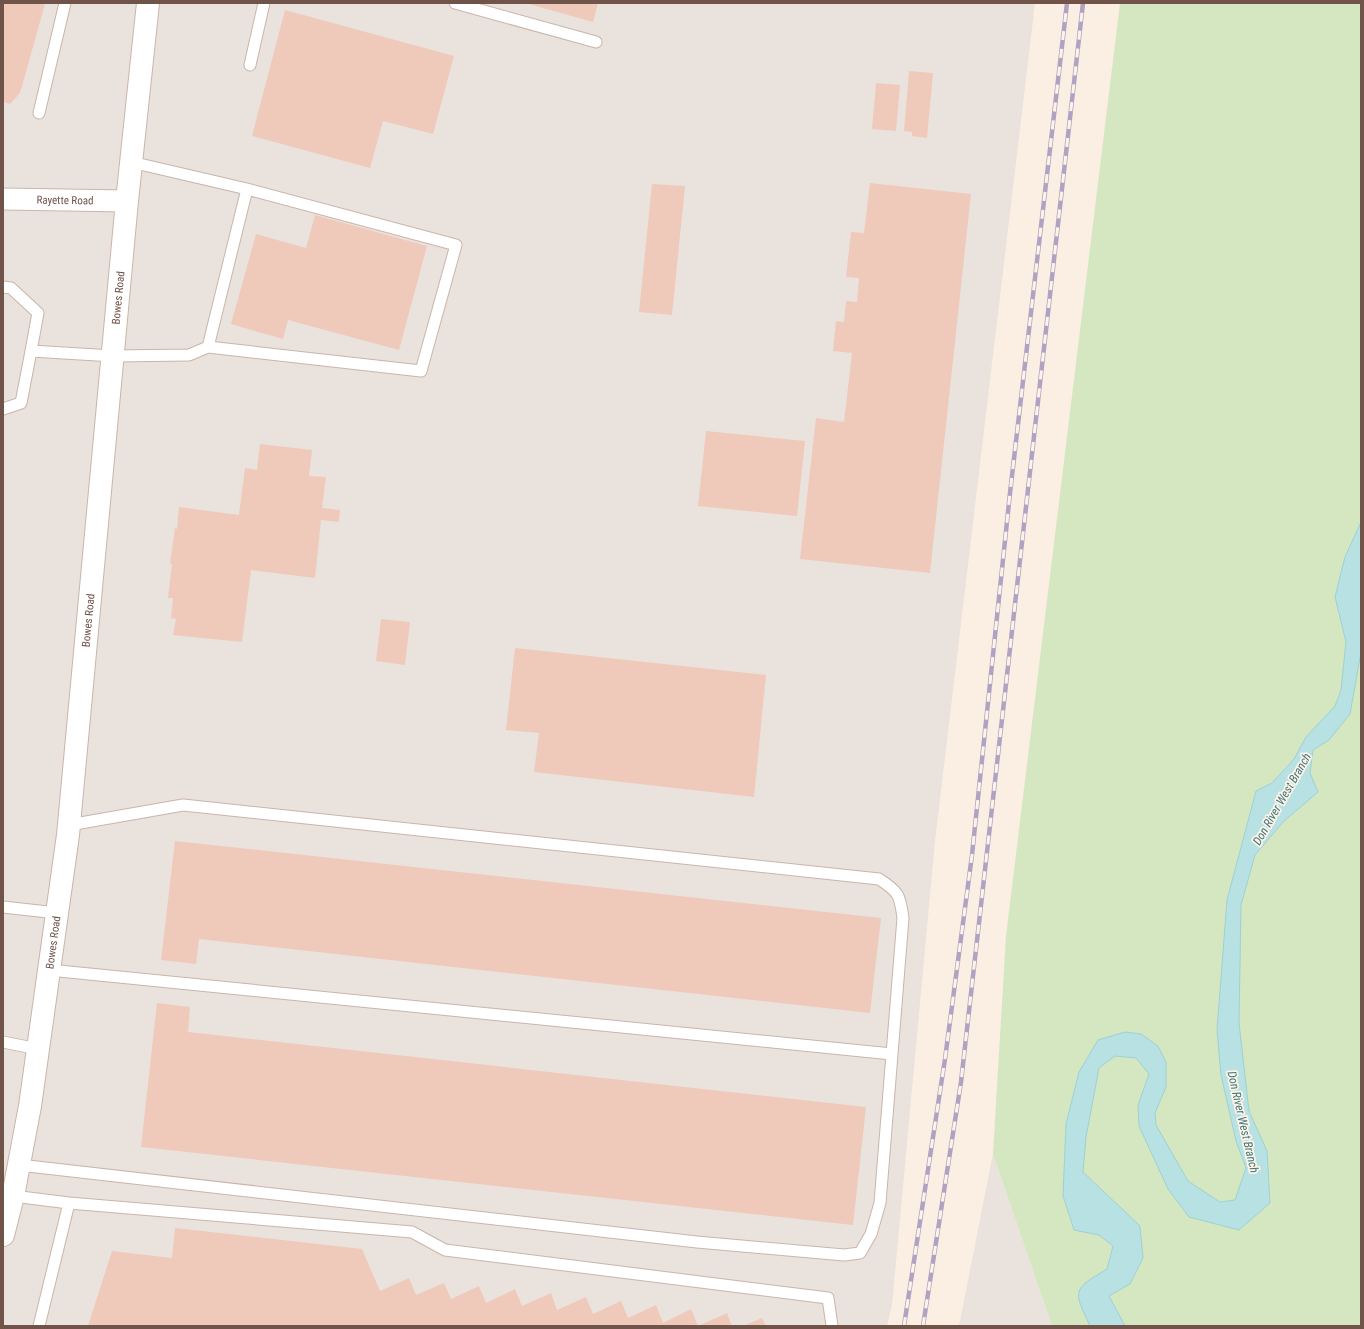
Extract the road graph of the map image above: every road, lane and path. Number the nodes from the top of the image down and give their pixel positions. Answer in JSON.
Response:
{"nodes":[{"id":1,"x":65,"y":3,"type":"edge"},
{"id":2,"x":148,"y":3,"type":"edge"},
{"id":3,"x":264,"y":3,"type":"edge"},
{"id":4,"x":455,"y":3,"type":"edge"},
{"id":5,"x":596,"y":42,"type":"dead end"},
{"id":6,"x":250,"y":65,"type":"dead end"},
{"id":7,"x":39,"y":112,"type":"dead end"},
{"id":8,"x":132,"y":162,"type":"junction"},
{"id":9,"x":247,"y":189,"type":"junction"},
{"id":10,"x":3,"y":199,"type":"edge"},
{"id":11,"x":127,"y":201,"type":"junction"},
{"id":12,"x":3,"y":287,"type":"edge"},
{"id":13,"x":208,"y":347,"type":"junction"},
{"id":14,"x":31,"y":351,"type":"junction"},
{"id":15,"x":113,"y":356,"type":"junction"},
{"id":16,"x":3,"y":409,"type":"edge"},
{"id":17,"x":69,"y":825,"type":"junction"},
{"id":18,"x":3,"y":907,"type":"edge"},
{"id":19,"x":57,"y":913,"type":"junction"},
{"id":20,"x":49,"y":970,"type":"junction"},
{"id":21,"x":3,"y":1042,"type":"edge"},
{"id":22,"x":38,"y":1049,"type":"junction"},
{"id":23,"x":892,"y":1054,"type":"junction"},
{"id":24,"x":19,"y":1165,"type":"junction"},
{"id":25,"x":13,"y":1196,"type":"junction"},
{"id":26,"x":69,"y":1203,"type":"junction"},
{"id":27,"x":3,"y":1235,"type":"edge"},
{"id":28,"x":39,"y":1326,"type":"edge"},
{"id":29,"x":832,"y":1326,"type":"edge"}],
"edges":[{"from":1,"to":7,"type":"lane"},
{"from":2,"to":8,"type":"street","name":"Bowes Road"},
{"from":3,"to":6,"type":"lane"},
{"from":4,"to":5,"type":"lane"},
{"from":8,"to":9,"type":"lane"},
{"from":8,"to":11,"type":"street","name":"Bowes Road"},
{"from":9,"to":13,"type":"lane"},
{"from":9,"to":13,"type":"lane"},
{"from":10,"to":11,"type":"street","name":"Rayette Road"},
{"from":11,"to":15,"type":"street","name":"Bowes Road"},
{"from":12,"to":14,"type":"lane"},
{"from":13,"to":15,"type":"lane"},
{"from":14,"to":15,"type":"lane"},
{"from":14,"to":16,"type":"lane"},
{"from":15,"to":17,"type":"street","name":"Bowes Road"},
{"from":17,"to":19,"type":"street","name":"Bowes Road"},
{"from":17,"to":23,"type":"lane"},
{"from":18,"to":19,"type":"lane"},
{"from":19,"to":20,"type":"street","name":"Bowes Road"},
{"from":20,"to":22,"type":"street","name":"Bowes Road"},
{"from":20,"to":23,"type":"lane"},
{"from":21,"to":22,"type":"lane"},
{"from":22,"to":24,"type":"street","name":"Bowes Road"},
{"from":23,"to":24,"type":"lane"},
{"from":24,"to":25,"type":"street","name":"Bowes Road"},
{"from":25,"to":26,"type":"lane"},
{"from":25,"to":27,"type":"street","name":"Bowes Road"},
{"from":26,"to":28,"type":"lane"},
{"from":26,"to":29,"type":"lane"}]}
